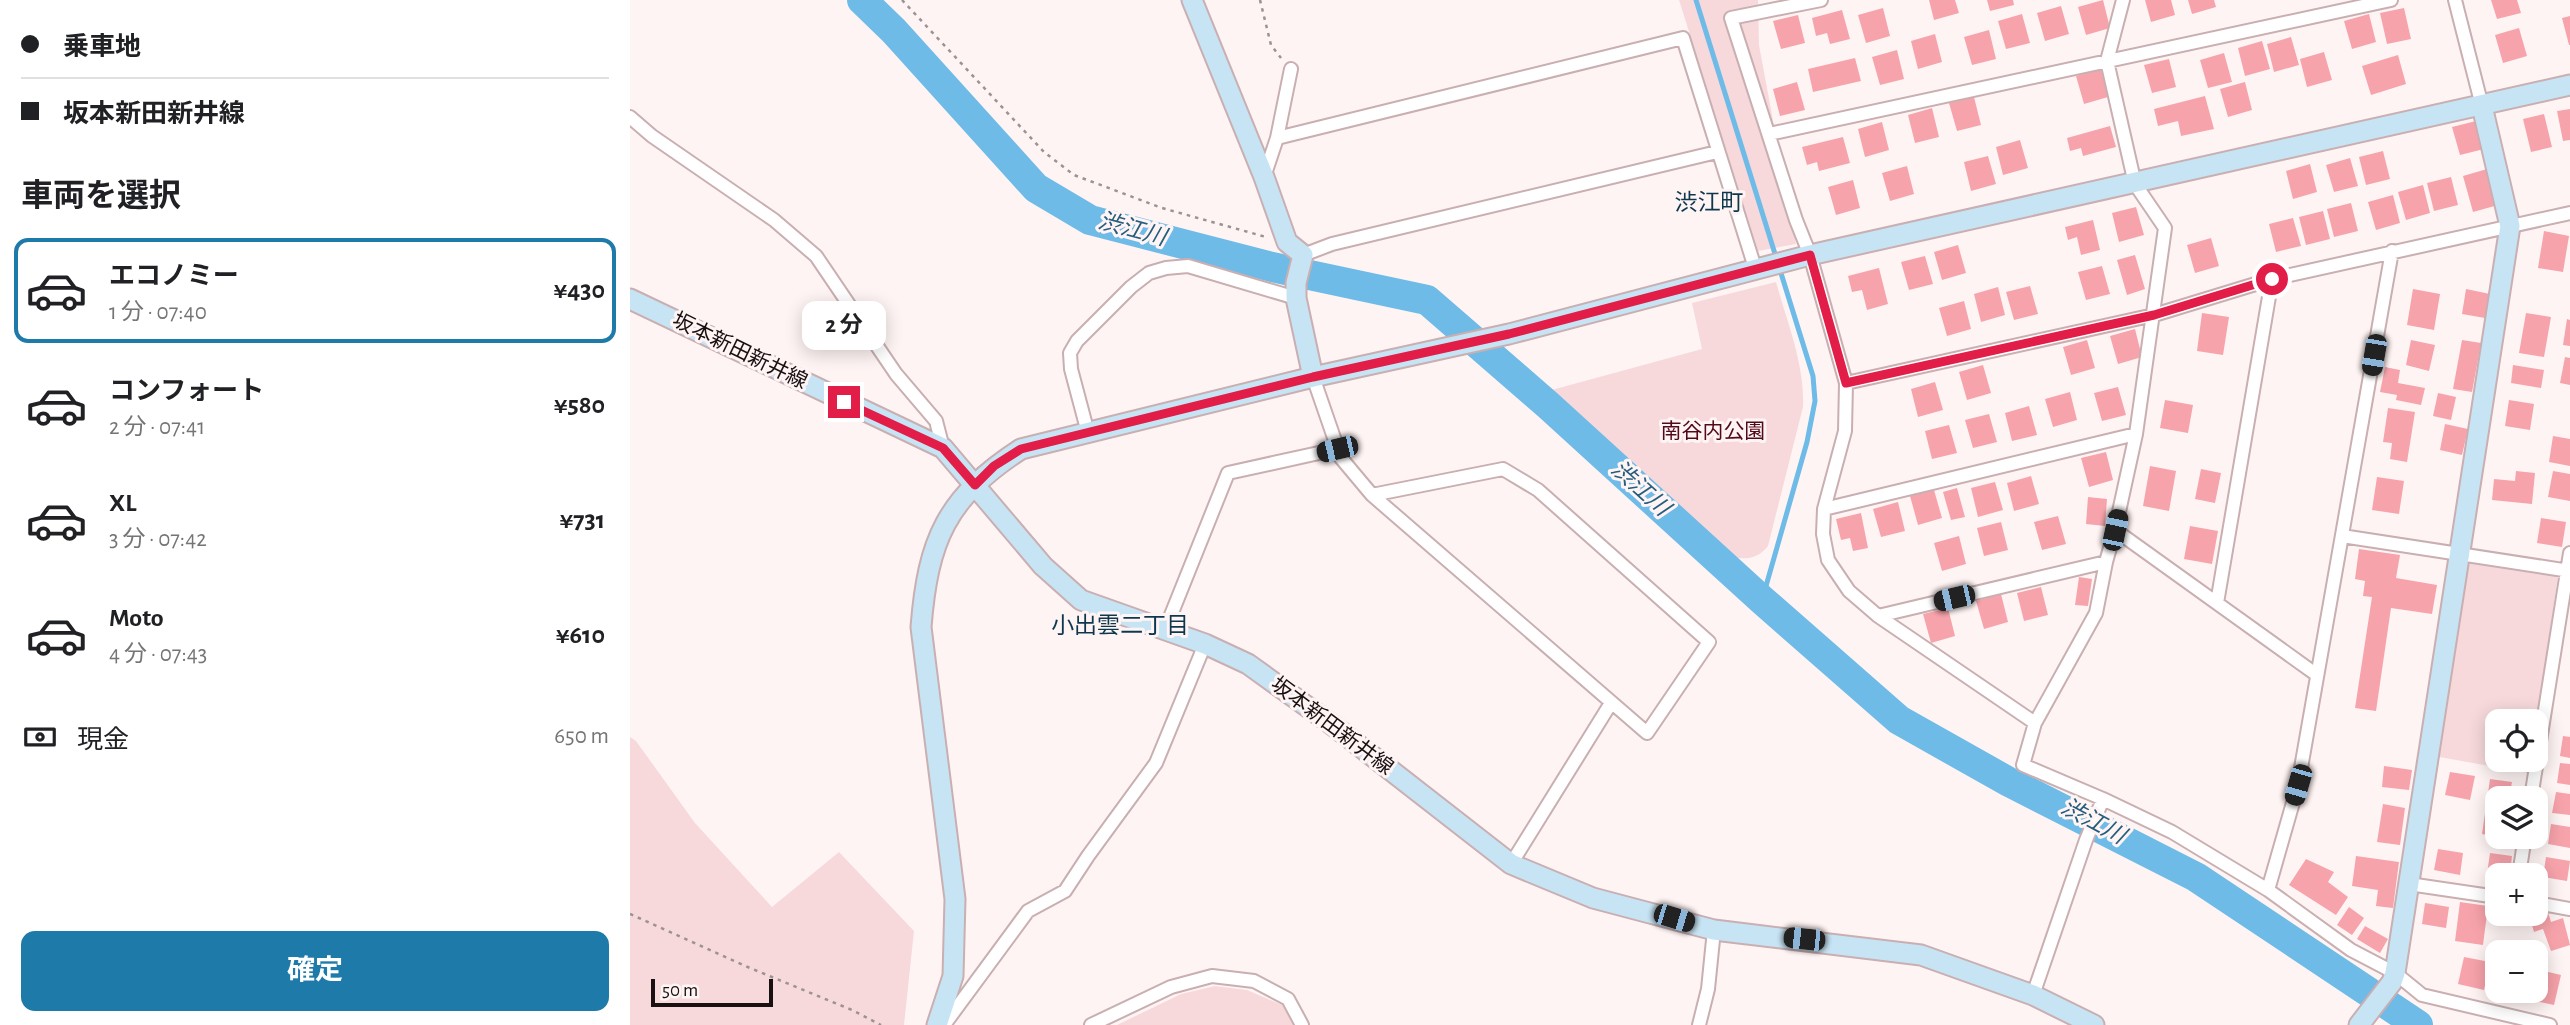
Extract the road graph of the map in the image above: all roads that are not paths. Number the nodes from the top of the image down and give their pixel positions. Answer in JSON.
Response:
{"nodes":[{"id":1,"x":1192,"y":0,"type":"edge"},
{"id":2,"x":1821,"y":0,"type":"edge"},
{"id":3,"x":2123,"y":0,"type":"edge"},
{"id":4,"x":2391,"y":0,"type":"edge"},
{"id":5,"x":2455,"y":0,"type":"edge"},
{"id":6,"x":2107,"y":61,"type":"junction"},
{"id":7,"x":1291,"y":69,"type":"road end"},
{"id":8,"x":2570,"y":85,"type":"edge"},
{"id":9,"x":2482,"y":106,"type":"junction"},
{"id":10,"x":630,"y":117,"type":"edge"},
{"id":11,"x":1769,"y":134,"type":"junction"},
{"id":12,"x":1276,"y":138,"type":"junction"},
{"id":13,"x":1717,"y":152,"type":"junction"},
{"id":14,"x":1264,"y":177,"type":"junction"},
{"id":15,"x":2135,"y":184,"type":"junction"},
{"id":16,"x":2570,"y":213,"type":"edge"},
{"id":17,"x":2510,"y":226,"type":"junction"},
{"id":18,"x":2392,"y":251,"type":"junction"},
{"id":19,"x":1303,"y":255,"type":"junction"},
{"id":20,"x":1804,"y":257,"type":"junction"},
{"id":21,"x":1759,"y":270,"type":"junction"},
{"id":22,"x":2272,"y":279,"type":"junction"},
{"id":23,"x":1296,"y":290,"type":"junction"},
{"id":24,"x":630,"y":299,"type":"edge"},
{"id":25,"x":2154,"y":315,"type":"junction"},
{"id":26,"x":1313,"y":377,"type":"junction"},
{"id":27,"x":1846,"y":383,"type":"junction"},
{"id":28,"x":1088,"y":433,"type":"junction"},
{"id":29,"x":2136,"y":434,"type":"junction"},
{"id":30,"x":943,"y":448,"type":"junction"},
{"id":31,"x":1337,"y":449,"type":"junction"},
{"id":32,"x":975,"y":485,"type":"junction"},
{"id":33,"x":1372,"y":495,"type":"junction"},
{"id":34,"x":1824,"y":509,"type":"junction"},
{"id":35,"x":2115,"y":530,"type":"junction"},
{"id":36,"x":2342,"y":536,"type":"junction"},
{"id":37,"x":2459,"y":553,"type":"junction"},
{"id":38,"x":2570,"y":554,"type":"edge"},
{"id":39,"x":2105,"y":562,"type":"junction"},
{"id":40,"x":2569,"y":571,"type":"edge"},
{"id":41,"x":2217,"y":603,"type":"junction"},
{"id":42,"x":1878,"y":616,"type":"junction"},
{"id":43,"x":1165,"y":630,"type":"junction"},
{"id":44,"x":1205,"y":644,"type":"junction"},
{"id":45,"x":2317,"y":675,"type":"junction"},
{"id":46,"x":1611,"y":703,"type":"junction"},
{"id":47,"x":2035,"y":723,"type":"junction"},
{"id":48,"x":2533,"y":786,"type":"edge"},
{"id":49,"x":2101,"y":803,"type":"junction"},
{"id":50,"x":1511,"y":864,"type":"junction"},
{"id":51,"x":2409,"y":884,"type":"junction"},
{"id":52,"x":2268,"y":890,"type":"junction"},
{"id":53,"x":2485,"y":895,"type":"edge"},
{"id":54,"x":2548,"y":905,"type":"edge"},
{"id":55,"x":2570,"y":909,"type":"edge"},
{"id":56,"x":1714,"y":930,"type":"junction"},
{"id":57,"x":2393,"y":977,"type":"junction"},
{"id":58,"x":2033,"y":995,"type":"junction"},
{"id":59,"x":2360,"y":1022,"type":"edge"},
{"id":60,"x":937,"y":1025,"type":"edge"},
{"id":61,"x":944,"y":1025,"type":"edge"},
{"id":62,"x":1091,"y":1025,"type":"edge"},
{"id":63,"x":1302,"y":1025,"type":"edge"},
{"id":64,"x":1699,"y":1025,"type":"edge"},
{"id":65,"x":2094,"y":1025,"type":"edge"},
{"id":66,"x":2550,"y":1025,"type":"edge"}],
"edges":[{"from":1,"to":14,"type":"street"},
{"from":2,"to":11,"type":"street"},
{"from":3,"to":6,"type":"street"},
{"from":4,"to":6,"type":"street"},
{"from":5,"to":9,"type":"street"},
{"from":6,"to":11,"type":"street"},
{"from":6,"to":15,"type":"street"},
{"from":7,"to":12,"type":"street"},
{"from":8,"to":9,"type":"street"},
{"from":9,"to":15,"type":"street"},
{"from":9,"to":17,"type":"street"},
{"from":10,"to":30,"type":"street"},
{"from":11,"to":20,"type":"street"},
{"from":12,"to":13,"type":"street"},
{"from":12,"to":14,"type":"street"},
{"from":13,"to":19,"type":"street"},
{"from":13,"to":21,"type":"street"},
{"from":14,"to":19,"type":"street"},
{"from":15,"to":20,"type":"street"},
{"from":15,"to":25,"type":"street"},
{"from":16,"to":17,"type":"street"},
{"from":17,"to":18,"type":"street"},
{"from":17,"to":37,"type":"street"},
{"from":18,"to":22,"type":"street"},
{"from":18,"to":36,"type":"street"},
{"from":19,"to":23,"type":"street"},
{"from":20,"to":21,"type":"street"},
{"from":20,"to":27,"type":"street"},
{"from":21,"to":26,"type":"street"},
{"from":22,"to":25,"type":"street"},
{"from":22,"to":41,"type":"street"},
{"from":23,"to":26,"type":"street"},
{"from":23,"to":28,"type":"street"},
{"from":24,"to":30,"type":"street","name":"坂本新田新井線"},
{"from":25,"to":27,"type":"street"},
{"from":25,"to":29,"type":"street"},
{"from":26,"to":28,"type":"street"},
{"from":26,"to":31,"type":"street"},
{"from":27,"to":34,"type":"street"},
{"from":28,"to":32,"type":"street"},
{"from":29,"to":34,"type":"street"},
{"from":29,"to":35,"type":"street"},
{"from":30,"to":32,"type":"street","name":"坂本新田新井線"},
{"from":31,"to":33,"type":"street"},
{"from":31,"to":43,"type":"street"},
{"from":32,"to":43,"type":"street","name":"坂本新田新井線"},
{"from":32,"to":60,"type":"street"},
{"from":33,"to":46,"type":"street"},
{"from":33,"to":46,"type":"street"},
{"from":34,"to":42,"type":"street"},
{"from":35,"to":39,"type":"street"},
{"from":35,"to":41,"type":"street"},
{"from":36,"to":37,"type":"street"},
{"from":36,"to":45,"type":"street"},
{"from":37,"to":40,"type":"street"},
{"from":37,"to":51,"type":"street"},
{"from":38,"to":40,"type":"street"},
{"from":39,"to":42,"type":"street"},
{"from":39,"to":47,"type":"street"},
{"from":40,"to":48,"type":"street"},
{"from":41,"to":45,"type":"street"},
{"from":42,"to":47,"type":"street"},
{"from":43,"to":44,"type":"street","name":"坂本新田新井線"},
{"from":44,"to":50,"type":"street","name":"坂本新田新井線"},
{"from":44,"to":61,"type":"street"},
{"from":45,"to":52,"type":"street"},
{"from":46,"to":50,"type":"street"},
{"from":47,"to":49,"type":"street"},
{"from":49,"to":52,"type":"street"},
{"from":49,"to":58,"type":"street"},
{"from":50,"to":56,"type":"street","name":"坂本新田新井線"},
{"from":51,"to":53,"type":"street"},
{"from":51,"to":57,"type":"street"},
{"from":52,"to":57,"type":"street"},
{"from":54,"to":55,"type":"street"},
{"from":56,"to":58,"type":"street","name":"坂本新田新井線"},
{"from":56,"to":64,"type":"street"},
{"from":57,"to":59,"type":"street"},
{"from":57,"to":66,"type":"street"},
{"from":58,"to":65,"type":"street","name":"坂本新田新井線"},
{"from":62,"to":63,"type":"street"}]}
